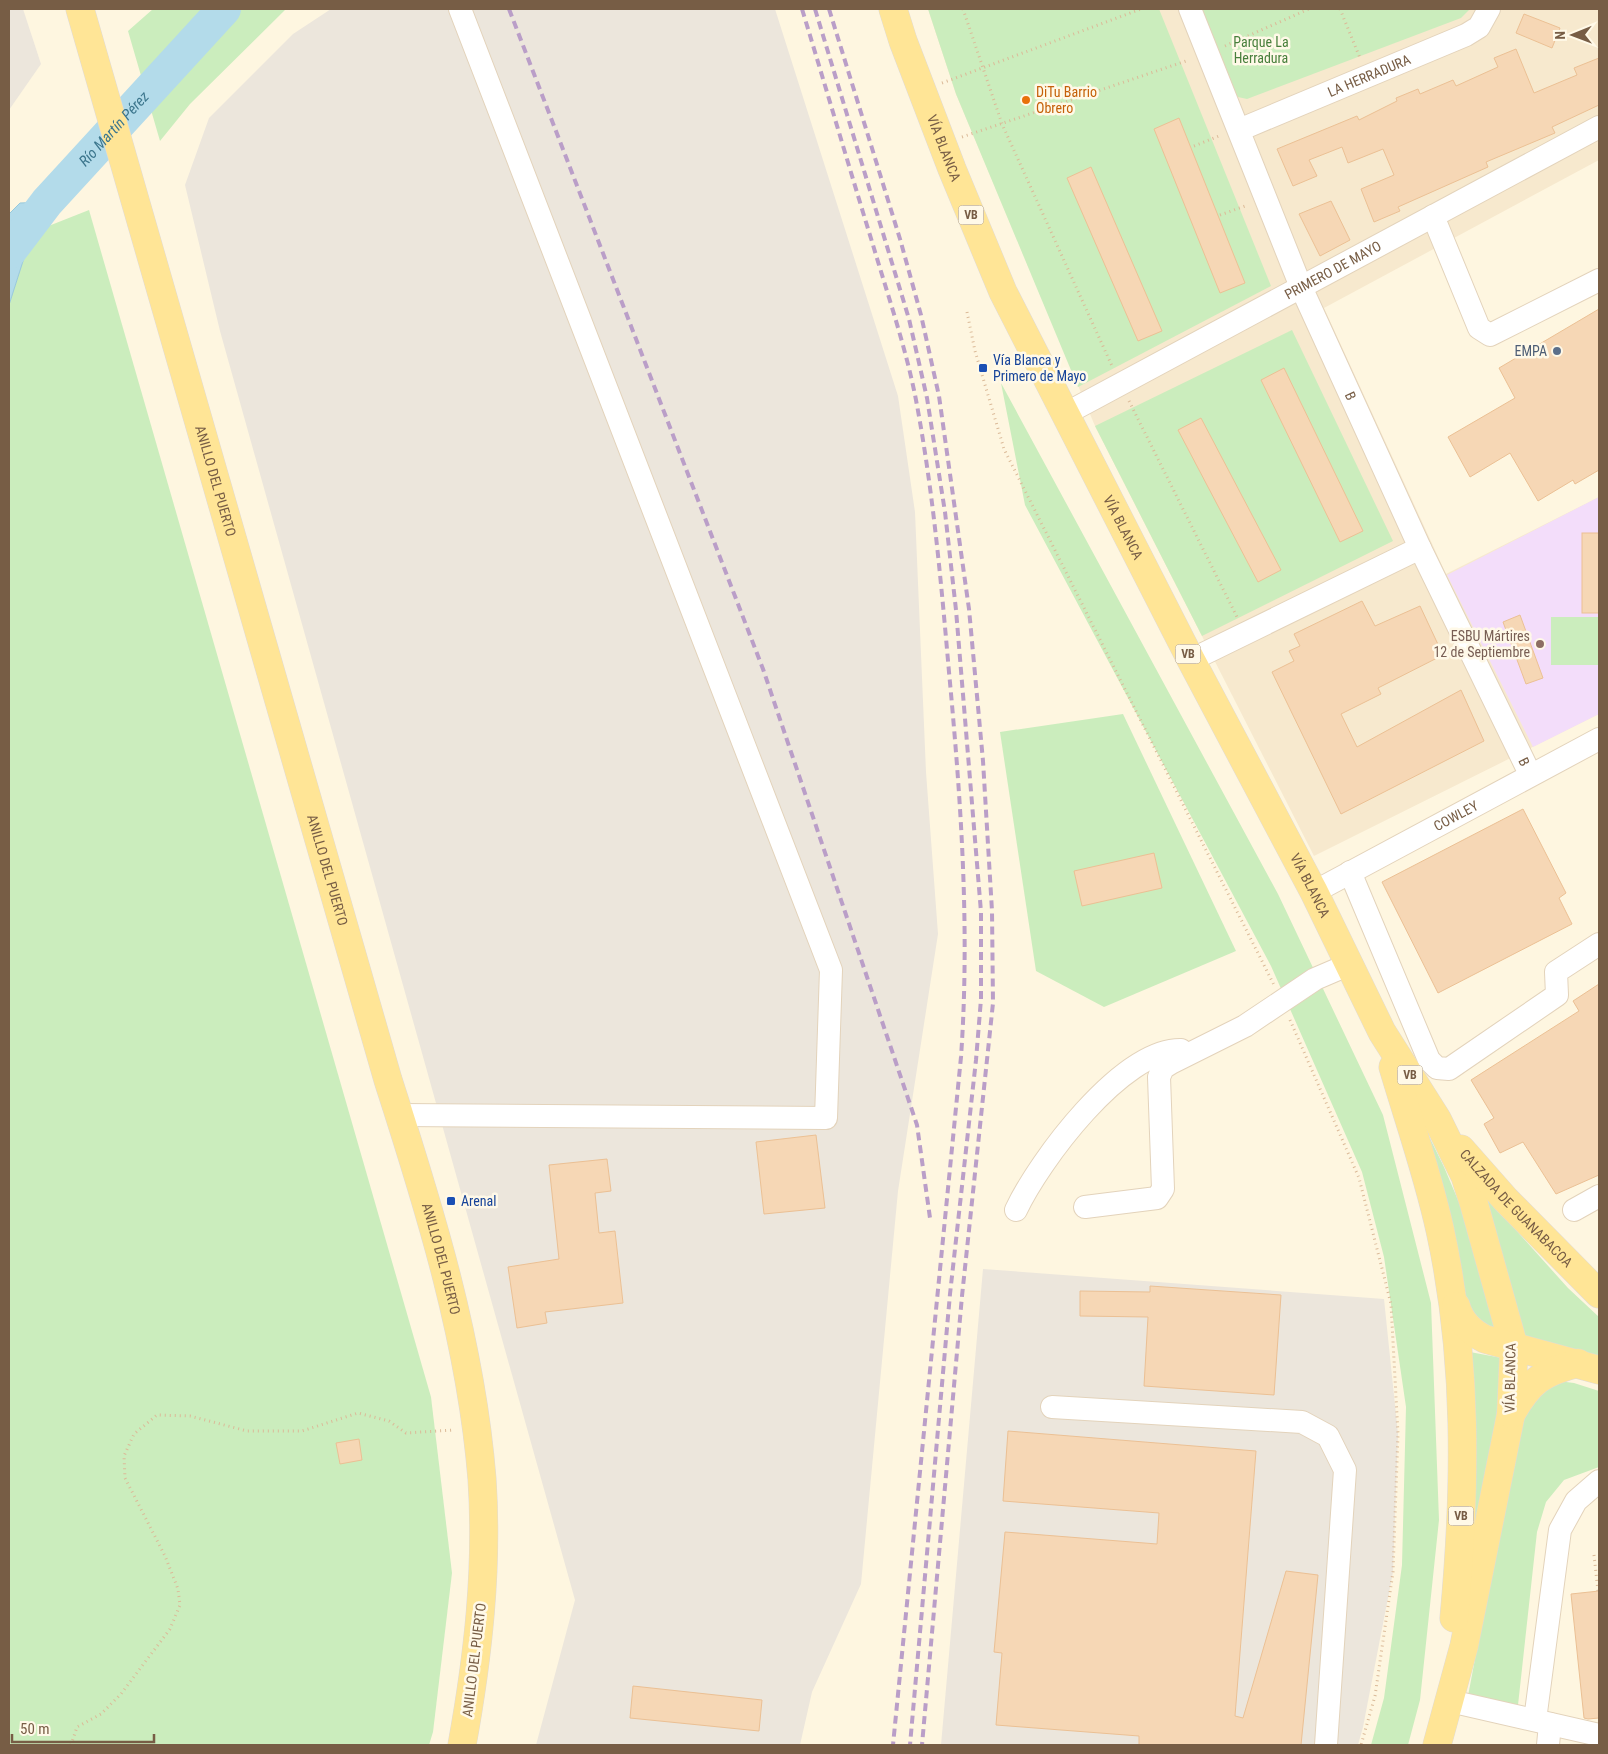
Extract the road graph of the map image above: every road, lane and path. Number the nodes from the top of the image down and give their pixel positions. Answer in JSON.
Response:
{"nodes":[{"id":1,"x":80,"y":9,"type":"edge"},
{"id":2,"x":460,"y":9,"type":"edge"},
{"id":3,"x":893,"y":9,"type":"edge"},
{"id":4,"x":963,"y":9,"type":"edge"},
{"id":5,"x":1141,"y":9,"type":"edge"},
{"id":6,"x":1190,"y":9,"type":"edge"},
{"id":7,"x":1309,"y":9,"type":"edge"},
{"id":8,"x":1340,"y":9,"type":"edge"},
{"id":9,"x":1489,"y":9,"type":"edge"},
{"id":10,"x":1208,"y":53,"type":"junction"},
{"id":11,"x":982,"y":68,"type":"junction"},
{"id":12,"x":1367,"y":78,"type":"junction"},
{"id":13,"x":921,"y":84,"type":"junction"},
{"id":14,"x":1002,"y":124,"type":"junction"},
{"id":15,"x":1599,"y":127,"type":"edge"},
{"id":16,"x":1239,"y":130,"type":"junction"},
{"id":17,"x":942,"y":143,"type":"junction"},
{"id":18,"x":1194,"y":146,"type":"dead end"},
{"id":19,"x":1266,"y":197,"type":"junction"},
{"id":20,"x":1220,"y":215,"type":"dead end"},
{"id":21,"x":1433,"y":216,"type":"junction"},
{"id":22,"x":1599,"y":280,"type":"edge"},
{"id":23,"x":1301,"y":288,"type":"junction"},
{"id":24,"x":1121,"y":384,"type":"junction"},
{"id":25,"x":1065,"y":414,"type":"junction"},
{"id":26,"x":1420,"y":548,"type":"junction"},
{"id":27,"x":1245,"y":634,"type":"junction"},
{"id":28,"x":1191,"y":660,"type":"junction"},
{"id":29,"x":1599,"y":739,"type":"edge"},
{"id":30,"x":1530,"y":774,"type":"junction"},
{"id":31,"x":1350,"y":872,"type":"junction"},
{"id":32,"x":1314,"y":892,"type":"junction"},
{"id":33,"x":1599,"y":944,"type":"edge"},
{"id":34,"x":1350,"y":964,"type":"junction"},
{"id":35,"x":1382,"y":1032,"type":"junction"},
{"id":36,"x":1192,"y":1051,"type":"junction"},
{"id":37,"x":400,"y":1115,"type":"junction"},
{"id":38,"x":1437,"y":1119,"type":"junction"},
{"id":39,"x":1599,"y":1196,"type":"edge"},
{"id":40,"x":1085,"y":1207,"type":"dead end"},
{"id":41,"x":1016,"y":1210,"type":"dead end"},
{"id":42,"x":1574,"y":1210,"type":"dead end"},
{"id":43,"x":1451,"y":1285,"type":"junction"},
{"id":44,"x":1599,"y":1294,"type":"edge"},
{"id":45,"x":1514,"y":1347,"type":"junction"},
{"id":46,"x":1588,"y":1366,"type":"edge"},
{"id":47,"x":1052,"y":1407,"type":"dead end"},
{"id":48,"x":1510,"y":1414,"type":"junction"},
{"id":49,"x":476,"y":1428,"type":"junction"},
{"id":50,"x":1599,"y":1481,"type":"edge"},
{"id":51,"x":1594,"y":1555,"type":"dead end"},
{"id":52,"x":1598,"y":1591,"type":"dead end"},
{"id":53,"x":1450,"y":1701,"type":"junction"},
{"id":54,"x":1545,"y":1730,"type":"edge"},
{"id":55,"x":1599,"y":1735,"type":"edge"},
{"id":56,"x":71,"y":1745,"type":"edge"},
{"id":57,"x":462,"y":1745,"type":"edge"},
{"id":58,"x":1326,"y":1745,"type":"edge"},
{"id":59,"x":1433,"y":1745,"type":"edge"},
{"id":60,"x":1437,"y":1745,"type":"edge"}],
"edges":[{"from":1,"to":37,"type":"main road","name":"ANILLO DEL PUERTO"},
{"from":2,"to":37,"type":"street"},
{"from":3,"to":13,"type":"main road","name":"VÍA BLANCA","number":"VB"},
{"from":4,"to":11,"type":"path"},
{"from":5,"to":11,"type":"path"},
{"from":6,"to":10,"type":"street","name":"B"},
{"from":7,"to":10,"type":"path"},
{"from":8,"to":12,"type":"path"},
{"from":9,"to":12,"type":"street","name":"LA HERRADURA"},
{"from":10,"to":14,"type":"path"},
{"from":10,"to":16,"type":"street","name":"B"},
{"from":11,"to":13,"type":"path"},
{"from":11,"to":14,"type":"path"},
{"from":12,"to":16,"type":"street","name":"LA HERRADURA"},
{"from":13,"to":17,"type":"main road","name":"VÍA BLANCA","number":"VB"},
{"from":14,"to":17,"type":"path"},
{"from":14,"to":24,"type":"path"},
{"from":15,"to":21,"type":"street","name":"PRIMERO DE MAYO"},
{"from":16,"to":18,"type":"path"},
{"from":16,"to":19,"type":"street","name":"B"},
{"from":17,"to":25,"type":"main road","name":"VÍA BLANCA","number":"VB"},
{"from":19,"to":20,"type":"path"},
{"from":19,"to":23,"type":"street","name":"B"},
{"from":21,"to":22,"type":"street"},
{"from":21,"to":23,"type":"street","name":"PRIMERO DE MAYO"},
{"from":23,"to":24,"type":"street","name":"PRIMERO DE MAYO"},
{"from":23,"to":26,"type":"street","name":"B"},
{"from":24,"to":25,"type":"street","name":"PRIMERO DE MAYO"},
{"from":24,"to":27,"type":"path"},
{"from":25,"to":28,"type":"main road","name":"VÍA BLANCA","number":"VB"},
{"from":26,"to":27,"type":"street"},
{"from":26,"to":30,"type":"street","name":"B"},
{"from":27,"to":28,"type":"street"},
{"from":28,"to":32,"type":"main road","name":"VÍA BLANCA","number":"VB"},
{"from":29,"to":30,"type":"street","name":"COWLEY"},
{"from":30,"to":31,"type":"street","name":"COWLEY"},
{"from":31,"to":32,"type":"street","name":"COWLEY"},
{"from":31,"to":33,"type":"street"},
{"from":32,"to":34,"type":"main road","name":"VÍA BLANCA","number":"VB"},
{"from":34,"to":35,"type":"main road","name":"VÍA BLANCA","number":"VB"},
{"from":34,"to":36,"type":"street"},
{"from":35,"to":38,"type":"main road","name":"VÍA BLANCA","number":"VB"},
{"from":35,"to":43,"type":"main road","name":"VÍA BLANCA","number":"VB"},
{"from":36,"to":40,"type":"street"},
{"from":36,"to":41,"type":"street"},
{"from":37,"to":49,"type":"main road","name":"ANILLO DEL PUERTO"},
{"from":38,"to":44,"type":"main road","name":"CALZADA DE GUANABACOA"},
{"from":38,"to":45,"type":"main road","name":"VÍA BLANCA","number":"VB"},
{"from":39,"to":42,"type":"street"},
{"from":43,"to":45,"type":"main road"},
{"from":43,"to":59,"type":"main road","name":"VÍA BLANCA","number":"VB"},
{"from":45,"to":46,"type":"main road"},
{"from":45,"to":48,"type":"main road","name":"VÍA BLANCA","number":"VB"},
{"from":46,"to":48,"type":"main road"},
{"from":47,"to":58,"type":"street"},
{"from":48,"to":53,"type":"main road","name":"VÍA BLANCA","number":"VB"},
{"from":49,"to":56,"type":"path"},
{"from":49,"to":57,"type":"main road","name":"ANILLO DEL PUERTO"},
{"from":50,"to":54,"type":"street"},
{"from":51,"to":52,"type":"path"},
{"from":53,"to":54,"type":"street"},
{"from":53,"to":60,"type":"main road","name":"VÍA BLANCA","number":"VB"},
{"from":54,"to":55,"type":"street"}]}
